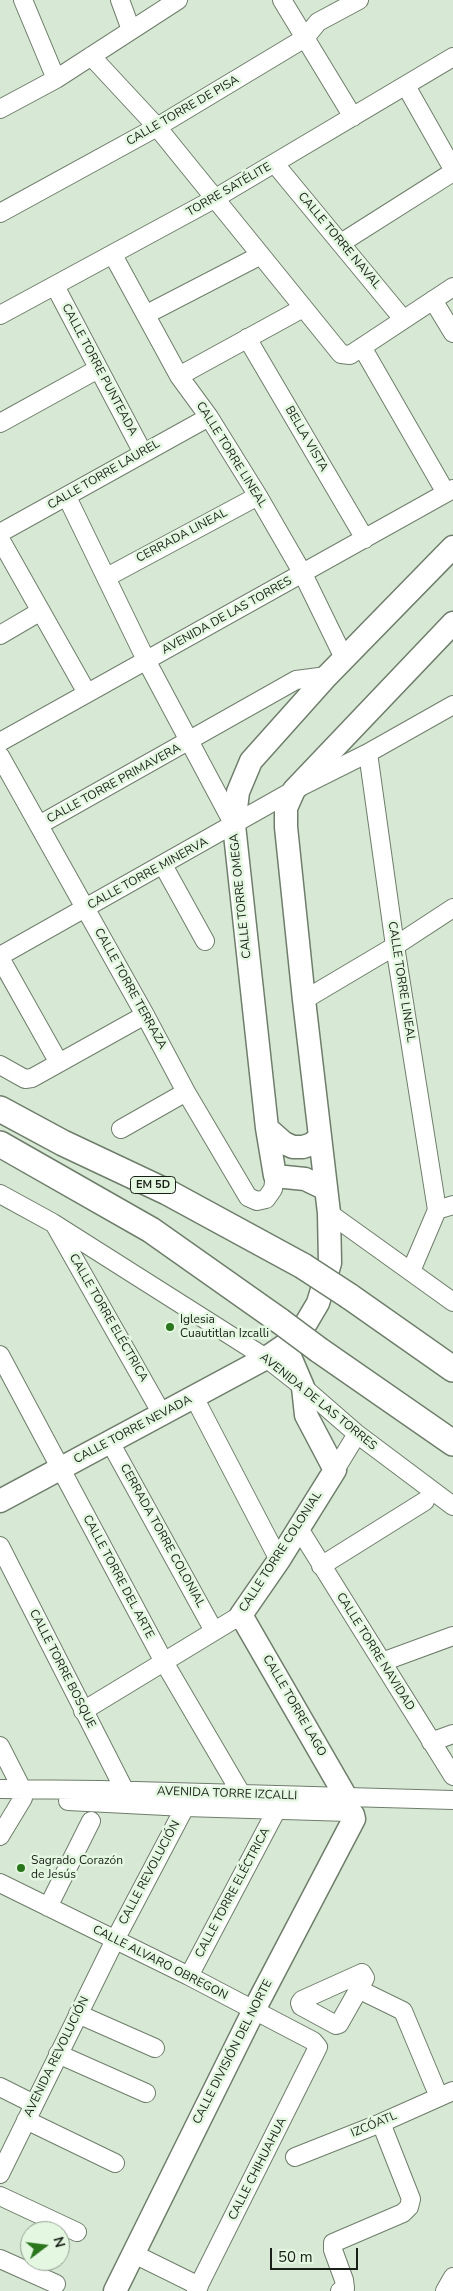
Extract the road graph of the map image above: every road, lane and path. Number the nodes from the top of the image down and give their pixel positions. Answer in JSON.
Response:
{"nodes":[{"id":1,"x":23,"y":0,"type":"edge"},
{"id":2,"x":120,"y":0,"type":"edge"},
{"id":3,"x":178,"y":0,"type":"edge"},
{"id":4,"x":282,"y":0,"type":"edge"},
{"id":5,"x":359,"y":0,"type":"edge"},
{"id":6,"x":131,"y":30,"type":"junction"},
{"id":7,"x":305,"y":38,"type":"junction"},
{"id":8,"x":91,"y":56,"type":"junction"},
{"id":9,"x":453,"y":57,"type":"edge"},
{"id":10,"x":56,"y":79,"type":"junction"},
{"id":11,"x":406,"y":86,"type":"junction"},
{"id":12,"x":0,"y":109,"type":"edge"},
{"id":13,"x":353,"y":118,"type":"junction"},
{"id":14,"x":157,"y":128,"type":"junction"},
{"id":15,"x":274,"y":164,"type":"junction"},
{"id":16,"x":453,"y":171,"type":"edge"},
{"id":17,"x":214,"y":199,"type":"junction"},
{"id":18,"x":0,"y":213,"type":"edge"},
{"id":19,"x":340,"y":243,"type":"junction"},
{"id":20,"x":113,"y":255,"type":"junction"},
{"id":21,"x":261,"y":255,"type":"junction"},
{"id":22,"x":55,"y":286,"type":"junction"},
{"id":23,"x":453,"y":287,"type":"edge"},
{"id":24,"x":433,"y":300,"type":"junction"},
{"id":25,"x":2,"y":308,"type":"edge"},
{"id":26,"x":303,"y":308,"type":"junction"},
{"id":27,"x":147,"y":314,"type":"junction"},
{"id":28,"x":403,"y":319,"type":"junction"},
{"id":29,"x":453,"y":332,"type":"edge"},
{"id":30,"x":248,"y":338,"type":"junction"},
{"id":31,"x":362,"y":347,"type":"junction"},
{"id":32,"x":98,"y":369,"type":"junction"},
{"id":33,"x":179,"y":376,"type":"junction"},
{"id":34,"x":209,"y":417,"type":"junction"},
{"id":35,"x":0,"y":423,"type":"edge"},
{"id":36,"x":143,"y":453,"type":"junction"},
{"id":37,"x":449,"y":491,"type":"edge"},
{"id":38,"x":258,"y":496,"type":"junction"},
{"id":39,"x":67,"y":497,"type":"junction"},
{"id":40,"x":0,"y":533,"type":"edge"},
{"id":41,"x":366,"y":539,"type":"junction"},
{"id":42,"x":0,"y":540,"type":"edge"},
{"id":43,"x":453,"y":547,"type":"edge"},
{"id":44,"x":303,"y":574,"type":"junction"},
{"id":45,"x":107,"y":577,"type":"junction"},
{"id":46,"x":41,"y":612,"type":"junction"},
{"id":47,"x":453,"y":623,"type":"edge"},
{"id":48,"x":0,"y":635,"type":"edge"},
{"id":49,"x":344,"y":658,"type":"junction"},
{"id":50,"x":146,"y":660,"type":"junction"},
{"id":51,"x":327,"y":676,"type":"junction"},
{"id":52,"x":86,"y":693,"type":"junction"},
{"id":53,"x":453,"y":705,"type":"edge"},
{"id":54,"x":453,"y":710,"type":"edge"},
{"id":55,"x":0,"y":742,"type":"edge"},
{"id":56,"x":189,"y":742,"type":"junction"},
{"id":57,"x":368,"y":753,"type":"junction"},
{"id":58,"x":0,"y":756,"type":"edge"},
{"id":59,"x":294,"y":790,"type":"junction"},
{"id":60,"x":39,"y":825,"type":"junction"},
{"id":61,"x":234,"y":825,"type":"junction"},
{"id":62,"x":163,"y":865,"type":"junction"},
{"id":63,"x":453,"y":908,"type":"edge"},
{"id":64,"x":85,"y":909,"type":"junction"},
{"id":65,"x":205,"y":941,"type":"dead end"},
{"id":66,"x":395,"y":946,"type":"junction"},
{"id":67,"x":0,"y":957,"type":"edge"},
{"id":68,"x":304,"y":1000,"type":"junction"},
{"id":69,"x":145,"y":1014,"type":"junction"},
{"id":70,"x":59,"y":1063,"type":"junction"},
{"id":71,"x":0,"y":1065,"type":"edge"},
{"id":72,"x":186,"y":1092,"type":"junction"},
{"id":73,"x":0,"y":1109,"type":"edge"},
{"id":74,"x":267,"y":1128,"type":"junction"},
{"id":75,"x":121,"y":1129,"type":"dead end"},
{"id":76,"x":320,"y":1137,"type":"junction"},
{"id":77,"x":0,"y":1144,"type":"edge"},
{"id":78,"x":275,"y":1176,"type":"junction"},
{"id":79,"x":326,"y":1189,"type":"junction"},
{"id":80,"x":0,"y":1194,"type":"edge"},
{"id":81,"x":445,"y":1208,"type":"edge"},
{"id":82,"x":329,"y":1213,"type":"junction"},
{"id":83,"x":53,"y":1223,"type":"junction"},
{"id":84,"x":411,"y":1271,"type":"junction"},
{"id":85,"x":453,"y":1302,"type":"edge"},
{"id":86,"x":285,"y":1346,"type":"junction"},
{"id":87,"x":0,"y":1355,"type":"edge"},
{"id":88,"x":266,"y":1358,"type":"junction"},
{"id":89,"x":453,"y":1369,"type":"edge"},
{"id":90,"x":303,"y":1387,"type":"junction"},
{"id":91,"x":194,"y":1397,"type":"junction"},
{"id":92,"x":162,"y":1414,"type":"junction"},
{"id":93,"x":357,"y":1434,"type":"junction"},
{"id":94,"x":110,"y":1442,"type":"junction"},
{"id":95,"x":453,"y":1443,"type":"edge"},
{"id":96,"x":60,"y":1469,"type":"junction"},
{"id":97,"x":336,"y":1470,"type":"junction"},
{"id":98,"x":0,"y":1501,"type":"edge"},
{"id":99,"x":425,"y":1501,"type":"dead end"},
{"id":100,"x":453,"y":1506,"type":"edge"},
{"id":101,"x":298,"y":1527,"type":"junction"},
{"id":102,"x":0,"y":1546,"type":"edge"},
{"id":103,"x":278,"y":1560,"type":"junction"},
{"id":104,"x":321,"y":1566,"type":"junction"},
{"id":105,"x":241,"y":1614,"type":"junction"},
{"id":106,"x":214,"y":1631,"type":"junction"},
{"id":107,"x":453,"y":1636,"type":"edge"},
{"id":108,"x":164,"y":1662,"type":"junction"},
{"id":109,"x":382,"y":1662,"type":"junction"},
{"id":110,"x":83,"y":1711,"type":"junction"},
{"id":111,"x":453,"y":1734,"type":"edge"},
{"id":112,"x":431,"y":1742,"type":"junction"},
{"id":113,"x":0,"y":1746,"type":"edge"},
{"id":114,"x":453,"y":1776,"type":"edge"},
{"id":115,"x":0,"y":1789,"type":"edge"},
{"id":116,"x":125,"y":1791,"type":"junction"},
{"id":117,"x":22,"y":1794,"type":"junction"},
{"id":118,"x":242,"y":1795,"type":"junction"},
{"id":119,"x":453,"y":1800,"type":"edge"},
{"id":120,"x":350,"y":1806,"type":"junction"},
{"id":121,"x":185,"y":1807,"type":"junction"},
{"id":122,"x":276,"y":1810,"type":"junction"},
{"id":123,"x":91,"y":1821,"type":"dead end"},
{"id":124,"x":0,"y":1836,"type":"edge"},
{"id":125,"x":0,"y":1883,"type":"edge"},
{"id":126,"x":48,"y":1907,"type":"junction"},
{"id":127,"x":115,"y":1940,"type":"junction"},
{"id":128,"x":189,"y":1976,"type":"junction"},
{"id":129,"x":358,"y":1988,"type":"dead end"},
{"id":130,"x":254,"y":2010,"type":"junction"},
{"id":131,"x":78,"y":2014,"type":"junction"},
{"id":132,"x":318,"y":2047,"type":"joint"},
{"id":133,"x":155,"y":2048,"type":"dead end"},
{"id":134,"x":58,"y":2054,"type":"junction"},
{"id":135,"x":0,"y":2087,"type":"edge"},
{"id":136,"x":146,"y":2093,"type":"dead end"},
{"id":137,"x":446,"y":2094,"type":"edge"},
{"id":138,"x":34,"y":2104,"type":"junction"},
{"id":139,"x":26,"y":2120,"type":"junction"},
{"id":140,"x":381,"y":2123,"type":"junction"},
{"id":141,"x":295,"y":2157,"type":"dead end"},
{"id":142,"x":115,"y":2163,"type":"dead end"},
{"id":143,"x":0,"y":2174,"type":"edge"},
{"id":144,"x":0,"y":2196,"type":"edge"},
{"id":145,"x":77,"y":2232,"type":"dead end"},
{"id":146,"x":134,"y":2254,"type":"junction"},
{"id":147,"x":0,"y":2259,"type":"edge"},
{"id":148,"x":453,"y":2277,"type":"edge"},
{"id":149,"x":56,"y":2284,"type":"dead end"},
{"id":150,"x":198,"y":2288,"type":"edge"},
{"id":151,"x":115,"y":2291,"type":"edge"},
{"id":152,"x":340,"y":2291,"type":"edge"},
{"id":153,"x":445,"y":2291,"type":"edge"}],
"edges":[{"from":1,"to":10,"type":"street"},
{"from":2,"to":6,"type":"street"},
{"from":3,"to":6,"type":"street"},
{"from":4,"to":7,"type":"street"},
{"from":5,"to":7,"type":"street","name":"CALLE TORRE DE PISA"},
{"from":6,"to":8,"type":"street"},
{"from":7,"to":13,"type":"street"},
{"from":7,"to":14,"type":"street","name":"CALLE TORRE DE PISA"},
{"from":8,"to":10,"type":"street"},
{"from":8,"to":14,"type":"street"},
{"from":9,"to":11,"type":"street","name":"TORRE SATÉLITE"},
{"from":10,"to":12,"type":"street"},
{"from":11,"to":13,"type":"street","name":"TORRE SATÉLITE"},
{"from":11,"to":16,"type":"street"},
{"from":13,"to":15,"type":"street","name":"TORRE SATÉLITE"},
{"from":14,"to":17,"type":"street"},
{"from":14,"to":18,"type":"street","name":"CALLE TORRE DE PISA"},
{"from":15,"to":17,"type":"street","name":"TORRE SATÉLITE"},
{"from":15,"to":19,"type":"street","name":"CALLE TORRE NAVAL"},
{"from":16,"to":19,"type":"street"},
{"from":17,"to":20,"type":"street","name":"TORRE SATÉLITE"},
{"from":17,"to":21,"type":"street"},
{"from":19,"to":28,"type":"street","name":"CALLE TORRE NAVAL"},
{"from":20,"to":22,"type":"street","name":"TORRE SATÉLITE"},
{"from":20,"to":27,"type":"street","name":"CALLE TORRE LINEAL"},
{"from":21,"to":26,"type":"street"},
{"from":21,"to":27,"type":"street"},
{"from":22,"to":25,"type":"street","name":"TORRE SATÉLITE"},
{"from":22,"to":32,"type":"street","name":"CALLE TORRE PUNTEADA"},
{"from":23,"to":24,"type":"street"},
{"from":24,"to":28,"type":"street"},
{"from":24,"to":29,"type":"street"},
{"from":26,"to":30,"type":"street"},
{"from":26,"to":31,"type":"street"},
{"from":27,"to":33,"type":"street","name":"CALLE TORRE LINEAL"},
{"from":28,"to":31,"type":"street"},
{"from":30,"to":33,"type":"street"},
{"from":30,"to":41,"type":"street","name":"BELLA VISTA"},
{"from":31,"to":37,"type":"street"},
{"from":32,"to":35,"type":"street"},
{"from":32,"to":36,"type":"street","name":"CALLE TORRE PUNTEADA"},
{"from":33,"to":34,"type":"street","name":"CALLE TORRE LINEAL"},
{"from":34,"to":36,"type":"street","name":"CALLE TORRE LAUREL"},
{"from":34,"to":38,"type":"street","name":"CALLE TORRE LINEAL"},
{"from":36,"to":39,"type":"street","name":"CALLE TORRE LAUREL"},
{"from":37,"to":41,"type":"street","name":"AVENIDA DE LAS TORRES"},
{"from":38,"to":44,"type":"street","name":"CALLE TORRE LINEAL"},
{"from":38,"to":45,"type":"street","name":"CERRADA LINEAL"},
{"from":39,"to":40,"type":"street","name":"CALLE TORRE LAUREL"},
{"from":39,"to":45,"type":"street","name":"CALLE TORRE PRIMAVERA"},
{"from":41,"to":44,"type":"street","name":"AVENIDA DE LAS TORRES"},
{"from":42,"to":46,"type":"street"},
{"from":43,"to":49,"type":"main road","name":"CALLE TORRE OMEGA"},
{"from":44,"to":49,"type":"street","name":"CALLE TORRE LINEAL"},
{"from":44,"to":50,"type":"street","name":"AVENIDA DE LAS TORRES"},
{"from":45,"to":50,"type":"street","name":"CALLE TORRE PRIMAVERA"},
{"from":46,"to":48,"type":"street"},
{"from":46,"to":52,"type":"street"},
{"from":47,"to":59,"type":"main road"},
{"from":49,"to":51,"type":"main road","name":"CALLE TORRE OMEGA"},
{"from":50,"to":52,"type":"street","name":"AVENIDA DE LAS TORRES"},
{"from":50,"to":56,"type":"street","name":"CALLE TORRE PRIMAVERA"},
{"from":51,"to":56,"type":"street","name":"CALLE TORRE PRIMAVERA"},
{"from":51,"to":61,"type":"main road","name":"CALLE TORRE OMEGA"},
{"from":52,"to":55,"type":"street","name":"AVENIDA DE LAS TORRES"},
{"from":53,"to":54,"type":"street"},
{"from":53,"to":57,"type":"street","name":"CALLE TORRE MINERVA"},
{"from":56,"to":60,"type":"street","name":"CALLE TORRE PRIMAVERA"},
{"from":56,"to":61,"type":"street","name":"CALLE TORRE PRIMAVERA"},
{"from":57,"to":59,"type":"street","name":"CALLE TORRE MINERVA"},
{"from":57,"to":66,"type":"street","name":"CALLE TORRE LINEAL"},
{"from":58,"to":60,"type":"street","name":"CALLE TORRE TERRAZA"},
{"from":59,"to":61,"type":"street","name":"CALLE TORRE MINERVA"},
{"from":59,"to":68,"type":"main road"},
{"from":60,"to":64,"type":"street","name":"CALLE TORRE TERRAZA"},
{"from":61,"to":62,"type":"street","name":"CALLE TORRE MINERVA"},
{"from":61,"to":74,"type":"main road","name":"CALLE TORRE OMEGA"},
{"from":62,"to":64,"type":"street","name":"CALLE TORRE MINERVA"},
{"from":62,"to":65,"type":"street"},
{"from":63,"to":66,"type":"street"},
{"from":64,"to":67,"type":"street","name":"CALLE TORRE MINERVA"},
{"from":64,"to":69,"type":"street","name":"CALLE TORRE TERRAZA"},
{"from":66,"to":68,"type":"street"},
{"from":66,"to":81,"type":"street","name":"CALLE TORRE LINEAL"},
{"from":67,"to":70,"type":"street"},
{"from":68,"to":76,"type":"main road"},
{"from":69,"to":70,"type":"street"},
{"from":69,"to":72,"type":"street","name":"CALLE TORRE TERRAZA"},
{"from":70,"to":71,"type":"street"},
{"from":72,"to":75,"type":"street"},
{"from":72,"to":78,"type":"street","name":"CALLE TORRE TERRAZA"},
{"from":73,"to":89,"type":"highway","number":"EM 5D","bridge":true},
{"from":74,"to":76,"type":"main road"},
{"from":74,"to":78,"type":"main road","name":"CALLE TORRE OMEGA"},
{"from":76,"to":79,"type":"main road"},
{"from":77,"to":95,"type":"highway","bridge":true},
{"from":78,"to":79,"type":"main road"},
{"from":79,"to":82,"type":"main road","name":"CALLE TORRE NEVADA"},
{"from":80,"to":83,"type":"street","name":"AVENIDA DE LAS TORRES"},
{"from":81,"to":84,"type":"street"},
{"from":82,"to":84,"type":"street"},
{"from":82,"to":86,"type":"main road","name":"CALLE TORRE NEVADA"},
{"from":83,"to":88,"type":"street","name":"AVENIDA DE LAS TORRES"},
{"from":83,"to":92,"type":"street","name":"CALLE TORRE ELÉCTRICA"},
{"from":84,"to":85,"type":"street"},
{"from":86,"to":88,"type":"main road","name":"CALLE TORRE NEVADA"},
{"from":86,"to":90,"type":"main road"},
{"from":87,"to":96,"type":"street","name":"CALLE TORRE DEL ARTE"},
{"from":88,"to":90,"type":"street","name":"AVENIDA DE LAS TORRES"},
{"from":88,"to":91,"type":"main road","name":"CALLE TORRE NEVADA"},
{"from":90,"to":93,"type":"street","name":"AVENIDA DE LAS TORRES"},
{"from":90,"to":97,"type":"main road"},
{"from":91,"to":92,"type":"main road","name":"CALLE TORRE NEVADA"},
{"from":91,"to":103,"type":"street"},
{"from":92,"to":94,"type":"main road","name":"CALLE TORRE NEVADA"},
{"from":93,"to":97,"type":"street","name":"CALLE TORRE COLONIAL"},
{"from":93,"to":100,"type":"street","name":"AVENIDA DE LAS TORRES"},
{"from":94,"to":96,"type":"main road","name":"CALLE TORRE NEVADA"},
{"from":94,"to":106,"type":"street","name":"CERRADA TORRE COLONIAL"},
{"from":96,"to":98,"type":"main road","name":"CALLE TORRE NEVADA"},
{"from":96,"to":108,"type":"street","name":"CALLE TORRE DEL ARTE"},
{"from":97,"to":101,"type":"main road","name":"CALLE TORRE COLONIAL"},
{"from":99,"to":104,"type":"street"},
{"from":101,"to":103,"type":"main road","name":"CALLE TORRE COLONIAL"},
{"from":101,"to":104,"type":"street","name":"CALLE TORRE NAVIDAD"},
{"from":102,"to":110,"type":"street","name":"CALLE TORRE BOSQUE"},
{"from":103,"to":105,"type":"main road","name":"CALLE TORRE COLONIAL"},
{"from":104,"to":109,"type":"street","name":"CALLE TORRE NAVIDAD"},
{"from":105,"to":106,"type":"street","name":"CALLE TORRE COLONIAL"},
{"from":105,"to":120,"type":"main road","name":"CALLE TORRE LAGO"},
{"from":106,"to":108,"type":"street","name":"CALLE TORRE COLONIAL"},
{"from":107,"to":109,"type":"street"},
{"from":108,"to":110,"type":"street","name":"CALLE TORRE COLONIAL"},
{"from":108,"to":118,"type":"street","name":"CALLE TORRE DEL ARTE"},
{"from":109,"to":112,"type":"street","name":"CALLE TORRE NAVIDAD"},
{"from":110,"to":116,"type":"street","name":"CALLE TORRE BOSQUE"},
{"from":111,"to":112,"type":"street"},
{"from":112,"to":114,"type":"street","name":"CALLE TORRE NAVIDAD"},
{"from":113,"to":117,"type":"street"},
{"from":115,"to":117,"type":"street","name":"AVENIDA TORRE IZCALLI"},
{"from":116,"to":117,"type":"street","name":"AVENIDA TORRE IZCALLI"},
{"from":116,"to":118,"type":"street","name":"AVENIDA TORRE IZCALLI"},
{"from":117,"to":121,"type":"street"},
{"from":117,"to":124,"type":"street"},
{"from":118,"to":120,"type":"street","name":"AVENIDA TORRE IZCALLI"},
{"from":119,"to":120,"type":"street","name":"AVENIDA TORRE IZCALLI"},
{"from":120,"to":122,"type":"street"},
{"from":120,"to":130,"type":"main road","name":"CALLE DIVISIÓN DEL NORTE"},
{"from":121,"to":122,"type":"street"},
{"from":121,"to":127,"type":"street","name":"CALLE REVOLUCIÓN"},
{"from":122,"to":128,"type":"street","name":"CALLE TORRE ELÉCTRICA"},
{"from":123,"to":126,"type":"street"},
{"from":125,"to":126,"type":"street","name":"CALLE ALVARO OBREGON"},
{"from":126,"to":127,"type":"street","name":"CALLE ALVARO OBREGON"},
{"from":127,"to":128,"type":"street","name":"CALLE ALVARO OBREGON"},
{"from":127,"to":131,"type":"street","name":"AVENIDA REVOLUCIÓN"},
{"from":128,"to":130,"type":"street","name":"CALLE ALVARO OBREGON"},
{"from":129,"to":137,"type":"street"},
{"from":130,"to":132,"type":"street","name":"CALLE ALVARO OBREGON"},
{"from":130,"to":146,"type":"main road","name":"CALLE DIVISIÓN DEL NORTE"},
{"from":131,"to":133,"type":"street"},
{"from":131,"to":134,"type":"street","name":"AVENIDA REVOLUCIÓN"},
{"from":132,"to":150,"type":"street","name":"CALLE CHIHUAHUA"},
{"from":134,"to":136,"type":"street"},
{"from":134,"to":138,"type":"street","name":"AVENIDA REVOLUCIÓN"},
{"from":135,"to":138,"type":"street"},
{"from":137,"to":140,"type":"street","name":"IZCÓATL"},
{"from":138,"to":139,"type":"street","name":"AVENIDA REVOLUCIÓN"},
{"from":139,"to":142,"type":"street"},
{"from":139,"to":143,"type":"street","name":"AVENIDA REVOLUCIÓN"},
{"from":140,"to":141,"type":"street","name":"IZCÓATL"},
{"from":140,"to":152,"type":"street"},
{"from":144,"to":145,"type":"street"},
{"from":146,"to":150,"type":"street"},
{"from":146,"to":151,"type":"main road","name":"CALLE DIVISIÓN DEL NORTE"},
{"from":147,"to":149,"type":"street"},
{"from":148,"to":153,"type":"street"}]}
